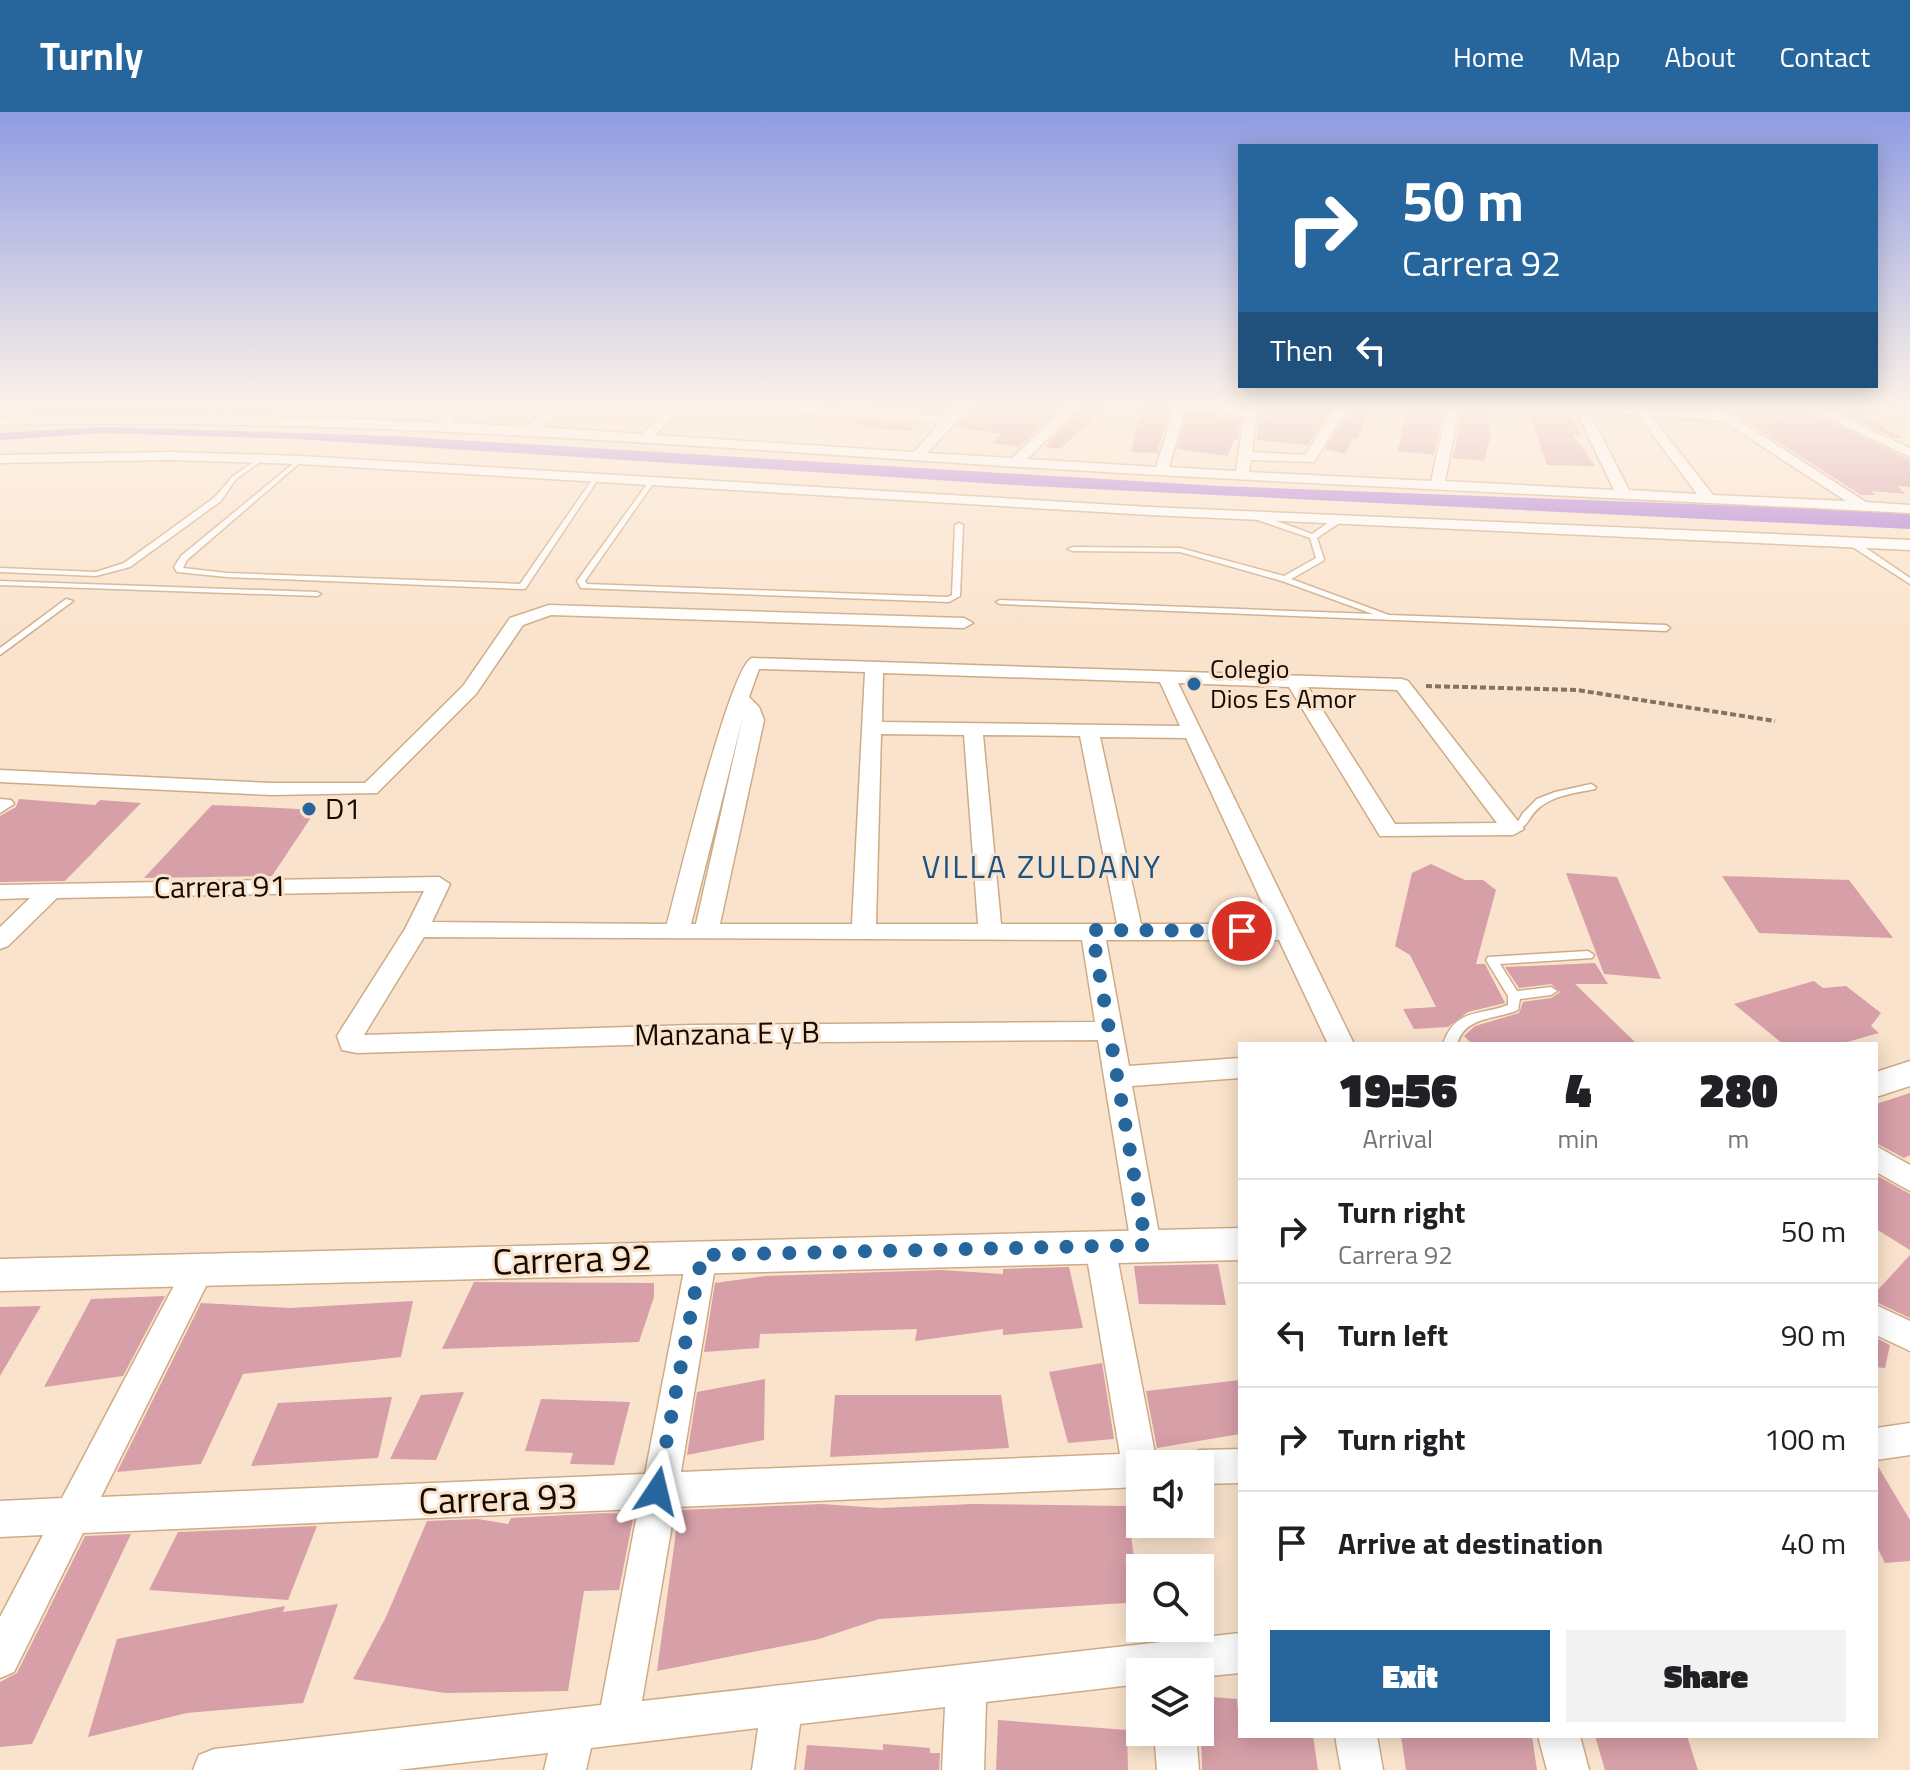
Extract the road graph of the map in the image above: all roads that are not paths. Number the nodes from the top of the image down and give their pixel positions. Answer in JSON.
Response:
{"nodes":[{"id":1,"x":231,"y":481,"type":"edge"},
{"id":2,"x":275,"y":481,"type":"edge"},
{"id":3,"x":594,"y":481,"type":"edge"},
{"id":4,"x":652,"y":481,"type":"edge"},
{"id":5,"x":658,"y":481,"type":"edge"},
{"id":6,"x":1373,"y":481,"type":"edge"},
{"id":7,"x":1438,"y":481,"type":"edge"},
{"id":8,"x":1617,"y":481,"type":"edge"},
{"id":9,"x":1695,"y":481,"type":"edge"},
{"id":10,"x":1824,"y":481,"type":"edge"},
{"id":11,"x":1437,"y":485,"type":"junction"},
{"id":12,"x":1624,"y":495,"type":"junction"},
{"id":13,"x":1708,"y":498,"type":"junction"},
{"id":14,"x":1864,"y":507,"type":"junction"},
{"id":15,"x":1910,"y":509,"type":"edge"},
{"id":16,"x":1255,"y":516,"type":"junction"},
{"id":17,"x":1338,"y":520,"type":"junction"},
{"id":18,"x":959,"y":525,"type":"dead end"},
{"id":19,"x":1313,"y":537,"type":"junction"},
{"id":20,"x":1851,"y":542,"type":"junction"},
{"id":21,"x":1910,"y":545,"type":"edge"},
{"id":22,"x":1072,"y":549,"type":"dead end"},
{"id":23,"x":0,"y":570,"type":"edge"},
{"id":24,"x":1285,"y":579,"type":"junction"},
{"id":25,"x":1910,"y":582,"type":"edge"},
{"id":26,"x":0,"y":583,"type":"edge"},
{"id":27,"x":317,"y":594,"type":"dead end"},
{"id":28,"x":69,"y":601,"type":"dead end"},
{"id":29,"x":1000,"y":602,"type":"dead end"},
{"id":30,"x":1392,"y":618,"type":"junction"},
{"id":31,"x":964,"y":623,"type":"dead end"},
{"id":32,"x":1666,"y":628,"type":"dead end"},
{"id":33,"x":0,"y":652,"type":"edge"},
{"id":34,"x":874,"y":669,"type":"junction"},
{"id":35,"x":1167,"y":678,"type":"junction"},
{"id":36,"x":1295,"y":681,"type":"junction"},
{"id":37,"x":740,"y":699,"type":"junction"},
{"id":38,"x":872,"y":728,"type":"junction"},
{"id":39,"x":973,"y":729,"type":"junction"},
{"id":40,"x":1089,"y":731,"type":"junction"},
{"id":41,"x":1193,"y":732,"type":"junction"},
{"id":42,"x":0,"y":776,"type":"edge"},
{"id":43,"x":1591,"y":787,"type":"dead end"},
{"id":44,"x":1513,"y":829,"type":"junction"},
{"id":45,"x":51,"y":891,"type":"junction"},
{"id":46,"x":0,"y":892,"type":"edge"},
{"id":47,"x":417,"y":929,"type":"junction"},
{"id":48,"x":990,"y":929,"type":"junction"},
{"id":49,"x":1092,"y":930,"type":"junction"},
{"id":50,"x":1130,"y":930,"type":"junction"},
{"id":51,"x":864,"y":931,"type":"junction"},
{"id":52,"x":677,"y":932,"type":"junction"},
{"id":53,"x":706,"y":932,"type":"junction"},
{"id":54,"x":1288,"y":932,"type":"junction"},
{"id":55,"x":0,"y":941,"type":"edge"},
{"id":56,"x":1588,"y":955,"type":"dead end"},
{"id":57,"x":1551,"y":991,"type":"dead end"},
{"id":58,"x":1514,"y":996,"type":"junction"},
{"id":59,"x":1110,"y":1031,"type":"junction"},
{"id":60,"x":1340,"y":1042,"type":"edge"},
{"id":61,"x":1450,"y":1042,"type":"edge"},
{"id":62,"x":1238,"y":1068,"type":"edge"},
{"id":63,"x":1118,"y":1077,"type":"junction"},
{"id":64,"x":1878,"y":1158,"type":"edge"},
{"id":65,"x":1910,"y":1180,"type":"edge"},
{"id":66,"x":1238,"y":1244,"type":"edge"},
{"id":67,"x":1146,"y":1245,"type":"junction"},
{"id":68,"x":1100,"y":1246,"type":"junction"},
{"id":69,"x":702,"y":1255,"type":"junction"},
{"id":70,"x":198,"y":1270,"type":"junction"},
{"id":71,"x":0,"y":1275,"type":"edge"},
{"id":72,"x":1878,"y":1320,"type":"edge"},
{"id":73,"x":1910,"y":1337,"type":"edge"},
{"id":74,"x":1910,"y":1439,"type":"edge"},
{"id":75,"x":1878,"y":1444,"type":"edge"},
{"id":76,"x":1137,"y":1450,"type":"edge"},
{"id":77,"x":1238,"y":1466,"type":"edge"},
{"id":78,"x":1214,"y":1467,"type":"edge"},
{"id":79,"x":1126,"y":1469,"type":"edge"},
{"id":80,"x":657,"y":1491,"type":"junction"},
{"id":81,"x":73,"y":1516,"type":"junction"},
{"id":82,"x":0,"y":1519,"type":"edge"},
{"id":83,"x":1238,"y":1653,"type":"edge"},
{"id":84,"x":0,"y":1658,"type":"edge"},
{"id":85,"x":1214,"y":1658,"type":"edge"},
{"id":86,"x":1126,"y":1671,"type":"edge"},
{"id":87,"x":966,"y":1684,"type":"junction"},
{"id":88,"x":782,"y":1705,"type":"junction"},
{"id":89,"x":618,"y":1723,"type":"junction"},
{"id":90,"x":575,"y":1728,"type":"junction"},
{"id":91,"x":1356,"y":1738,"type":"edge"},
{"id":92,"x":1560,"y":1738,"type":"edge"},
{"id":93,"x":1176,"y":1746,"type":"edge"},
{"id":94,"x":383,"y":1760,"type":"edge"},
{"id":95,"x":214,"y":1770,"type":"edge"},
{"id":96,"x":565,"y":1770,"type":"edge"},
{"id":97,"x":773,"y":1770,"type":"edge"},
{"id":98,"x":963,"y":1770,"type":"edge"},
{"id":99,"x":1178,"y":1770,"type":"edge"},
{"id":100,"x":1362,"y":1770,"type":"edge"},
{"id":101,"x":1568,"y":1770,"type":"edge"}],
"edges":[{"from":1,"to":23,"type":"lane"},
{"from":2,"to":3,"type":"lane"},
{"from":4,"to":18,"type":"lane"},
{"from":5,"to":16,"type":"street"},
{"from":6,"to":11,"type":"street"},
{"from":7,"to":11,"type":"street"},
{"from":8,"to":12,"type":"street"},
{"from":9,"to":13,"type":"street"},
{"from":10,"to":14,"type":"street"},
{"from":11,"to":12,"type":"street"},
{"from":12,"to":13,"type":"street"},
{"from":13,"to":14,"type":"street"},
{"from":14,"to":15,"type":"street"},
{"from":16,"to":17,"type":"street"},
{"from":16,"to":19,"type":"lane"},
{"from":17,"to":19,"type":"lane"},
{"from":17,"to":20,"type":"street"},
{"from":19,"to":24,"type":"lane"},
{"from":20,"to":21,"type":"street"},
{"from":20,"to":25,"type":"lane"},
{"from":22,"to":24,"type":"lane"},
{"from":24,"to":30,"type":"lane"},
{"from":26,"to":27,"type":"lane"},
{"from":28,"to":33,"type":"lane"},
{"from":29,"to":30,"type":"lane"},
{"from":30,"to":32,"type":"lane"},
{"from":31,"to":42,"type":"street"},
{"from":34,"to":35,"type":"street"},
{"from":34,"to":37,"type":"street"},
{"from":34,"to":38,"type":"street"},
{"from":35,"to":36,"type":"street"},
{"from":35,"to":41,"type":"street"},
{"from":36,"to":44,"type":"street"},
{"from":36,"to":44,"type":"street"},
{"from":37,"to":52,"type":"street"},
{"from":37,"to":53,"type":"street"},
{"from":38,"to":39,"type":"street"},
{"from":38,"to":51,"type":"street"},
{"from":39,"to":40,"type":"street"},
{"from":39,"to":48,"type":"street"},
{"from":40,"to":41,"type":"street"},
{"from":40,"to":50,"type":"street"},
{"from":41,"to":54,"type":"street"},
{"from":43,"to":44,"type":"lane"},
{"from":45,"to":46,"type":"street","name":"Carrera 91"},
{"from":45,"to":47,"type":"street","name":"Carrera 91"},
{"from":45,"to":55,"type":"street"},
{"from":47,"to":52,"type":"street"},
{"from":47,"to":59,"type":"street","name":"Manzana E y B"},
{"from":48,"to":49,"type":"street"},
{"from":48,"to":51,"type":"street"},
{"from":49,"to":50,"type":"street"},
{"from":49,"to":59,"type":"street"},
{"from":50,"to":54,"type":"street"},
{"from":51,"to":53,"type":"street"},
{"from":52,"to":53,"type":"street"},
{"from":54,"to":60,"type":"street"},
{"from":56,"to":58,"type":"lane"},
{"from":57,"to":58,"type":"lane"},
{"from":58,"to":61,"type":"lane"},
{"from":59,"to":63,"type":"street"},
{"from":62,"to":63,"type":"street"},
{"from":63,"to":67,"type":"street"},
{"from":64,"to":65,"type":"street"},
{"from":66,"to":67,"type":"street","name":"Carrera 92"},
{"from":67,"to":68,"type":"street","name":"Carrera 92"},
{"from":68,"to":69,"type":"street","name":"Carrera 92"},
{"from":68,"to":76,"type":"street"},
{"from":69,"to":70,"type":"street","name":"Carrera 92"},
{"from":69,"to":80,"type":"street"},
{"from":70,"to":71,"type":"street","name":"Carrera 92"},
{"from":70,"to":81,"type":"street"},
{"from":72,"to":73,"type":"street"},
{"from":74,"to":75,"type":"street"},
{"from":77,"to":78,"type":"street"},
{"from":79,"to":80,"type":"street","name":"Carrera 93"},
{"from":80,"to":81,"type":"street","name":"Carrera 93"},
{"from":80,"to":89,"type":"street"},
{"from":81,"to":82,"type":"street","name":"Carrera 93"},
{"from":81,"to":84,"type":"street"},
{"from":83,"to":85,"type":"street"},
{"from":86,"to":87,"type":"street"},
{"from":87,"to":88,"type":"street"},
{"from":87,"to":98,"type":"street"},
{"from":88,"to":89,"type":"street"},
{"from":88,"to":97,"type":"street"},
{"from":89,"to":90,"type":"street"},
{"from":90,"to":94,"type":"street"},
{"from":90,"to":96,"type":"street"},
{"from":91,"to":100,"type":"street"},
{"from":92,"to":101,"type":"street"},
{"from":93,"to":99,"type":"street"},
{"from":94,"to":95,"type":"street"}]}
